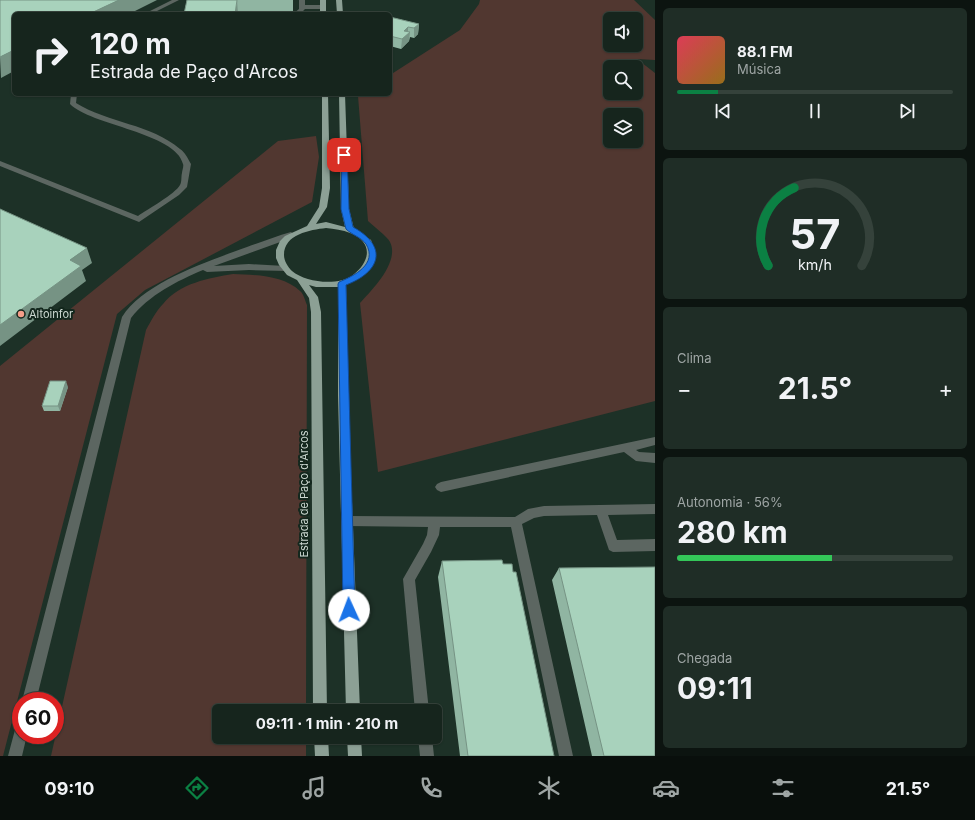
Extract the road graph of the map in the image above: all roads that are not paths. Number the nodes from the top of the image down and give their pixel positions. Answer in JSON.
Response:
{"nodes":[{"id":1,"x":176,"y":0,"type":"edge"},
{"id":2,"x":302,"y":0,"type":"edge"},
{"id":3,"x":323,"y":0,"type":"edge"},
{"id":4,"x":339,"y":0,"type":"edge"},
{"id":5,"x":302,"y":7,"type":"junction"},
{"id":6,"x":323,"y":7,"type":"junction"},
{"id":7,"x":151,"y":12,"type":"edge"},
{"id":8,"x":299,"y":12,"type":"edge"},
{"id":9,"x":323,"y":12,"type":"edge"},
{"id":10,"x":340,"y":12,"type":"edge"},
{"id":11,"x":74,"y":96,"type":"edge"},
{"id":12,"x":324,"y":96,"type":"edge"},
{"id":13,"x":342,"y":96,"type":"edge"},
{"id":14,"x":0,"y":163,"type":"edge"},
{"id":15,"x":311,"y":226,"type":"junction"},
{"id":16,"x":350,"y":229,"type":"junction"},
{"id":17,"x":291,"y":235,"type":"junction"},
{"id":18,"x":285,"y":269,"type":"junction"},
{"id":19,"x":195,"y":270,"type":"junction"},
{"id":20,"x":302,"y":281,"type":"junction"},
{"id":21,"x":342,"y":284,"type":"junction"},
{"id":22,"x":655,"y":441,"type":"edge"},
{"id":23,"x":626,"y":448,"type":"junction"},
{"id":24,"x":655,"y":458,"type":"edge"},
{"id":25,"x":441,"y":487,"type":"dead end"},
{"id":26,"x":655,"y":509,"type":"edge"},
{"id":27,"x":601,"y":510,"type":"junction"},
{"id":28,"x":347,"y":521,"type":"junction"},
{"id":29,"x":435,"y":522,"type":"junction"},
{"id":30,"x":516,"y":522,"type":"junction"},
{"id":31,"x":655,"y":545,"type":"edge"},
{"id":32,"x":31,"y":692,"type":"edge"},
{"id":33,"x":320,"y":704,"type":"edge"},
{"id":34,"x":353,"y":704,"type":"edge"},
{"id":35,"x":421,"y":704,"type":"edge"},
{"id":36,"x":18,"y":744,"type":"edge"},
{"id":37,"x":321,"y":744,"type":"edge"},
{"id":38,"x":354,"y":744,"type":"edge"},
{"id":39,"x":426,"y":744,"type":"edge"},
{"id":40,"x":15,"y":756,"type":"edge"},
{"id":41,"x":322,"y":756,"type":"edge"},
{"id":42,"x":355,"y":756,"type":"edge"},
{"id":43,"x":427,"y":756,"type":"edge"},
{"id":44,"x":566,"y":756,"type":"edge"}],
"edges":[{"from":1,"to":7,"type":"street"},
{"from":2,"to":5,"type":"street"},
{"from":3,"to":6,"type":"main road"},
{"from":4,"to":10,"type":"main road"},
{"from":5,"to":6,"type":"street"},
{"from":5,"to":8,"type":"street"},
{"from":6,"to":9,"type":"main road"},
{"from":11,"to":14,"type":"street"},
{"from":12,"to":15,"type":"main road"},
{"from":13,"to":16,"type":"main road"},
{"from":15,"to":16,"type":"main road","name":"Estrada de Paço d'Arcos"},
{"from":15,"to":17,"type":"main road","name":"Estrada de Paço d'Arcos"},
{"from":16,"to":21,"type":"main road","name":"Estrada de Paço d'Arcos"},
{"from":17,"to":18,"type":"main road"},
{"from":17,"to":19,"type":"street"},
{"from":18,"to":19,"type":"street"},
{"from":18,"to":20,"type":"main road","name":"Estrada de Paço d'Arcos"},
{"from":19,"to":32,"type":"street"},
{"from":20,"to":21,"type":"main road","name":"Estrada de Paço d'Arcos"},
{"from":20,"to":33,"type":"main road","name":"Estrada de Paço d'Arcos"},
{"from":21,"to":28,"type":"main road"},
{"from":22,"to":23,"type":"street"},
{"from":23,"to":24,"type":"street"},
{"from":23,"to":25,"type":"street"},
{"from":26,"to":27,"type":"street"},
{"from":27,"to":30,"type":"street"},
{"from":27,"to":31,"type":"street"},
{"from":28,"to":29,"type":"street"},
{"from":28,"to":34,"type":"main road"},
{"from":29,"to":30,"type":"street"},
{"from":29,"to":35,"type":"street"},
{"from":30,"to":44,"type":"street"},
{"from":36,"to":40,"type":"street"},
{"from":37,"to":41,"type":"main road"},
{"from":38,"to":42,"type":"main road"},
{"from":39,"to":43,"type":"street"}]}
